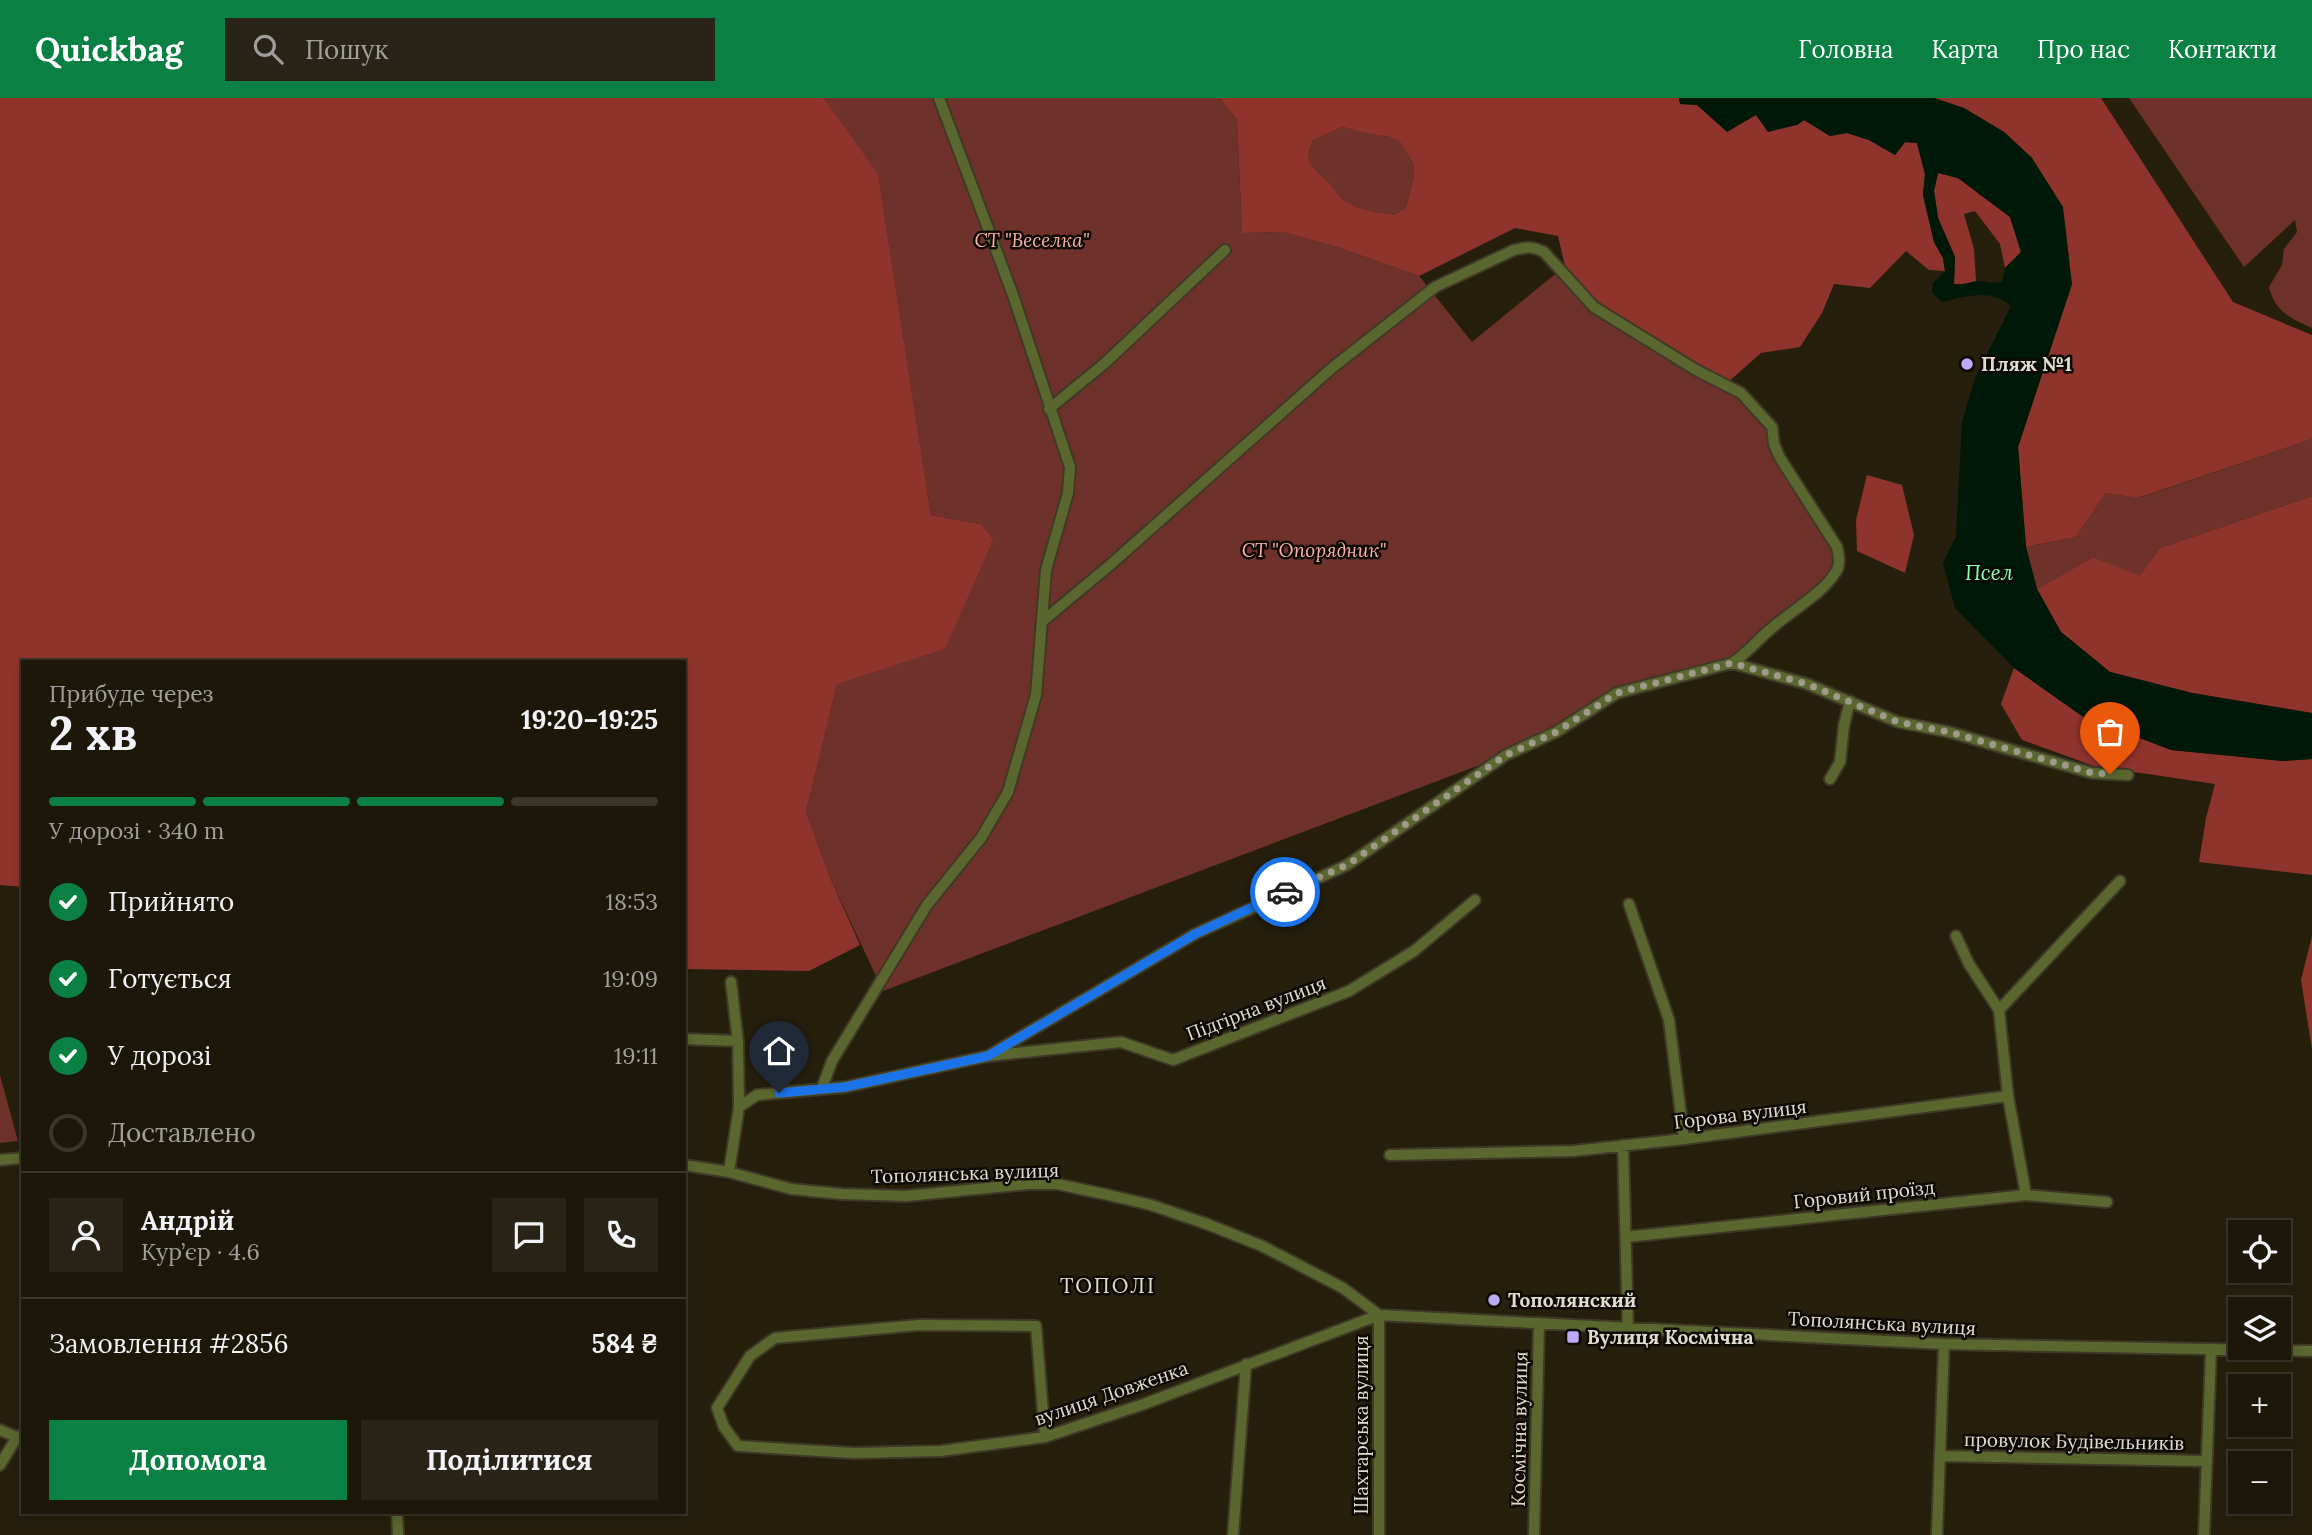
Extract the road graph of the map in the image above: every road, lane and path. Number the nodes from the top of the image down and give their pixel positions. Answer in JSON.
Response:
{"nodes":[{"id":1,"x":939,"y":98,"type":"edge"},
{"id":2,"x":1225,"y":250,"type":"dead end"},
{"id":3,"x":1049,"y":409,"type":"junction"},
{"id":4,"x":1044,"y":620,"type":"junction"},
{"id":5,"x":1732,"y":663,"type":"junction"},
{"id":6,"x":1850,"y":701,"type":"junction"},
{"id":7,"x":2129,"y":775,"type":"dead end"},
{"id":8,"x":1830,"y":779,"type":"dead end"},
{"id":9,"x":2120,"y":881,"type":"dead end"},
{"id":10,"x":1475,"y":900,"type":"dead end"},
{"id":11,"x":1629,"y":904,"type":"dead end"},
{"id":12,"x":1956,"y":936,"type":"dead end"},
{"id":13,"x":731,"y":982,"type":"dead end"},
{"id":14,"x":1999,"y":1010,"type":"junction"},
{"id":15,"x":686,"y":1039,"type":"edge"},
{"id":16,"x":738,"y":1041,"type":"junction"},
{"id":17,"x":988,"y":1056,"type":"junction"},
{"id":18,"x":822,"y":1088,"type":"junction"},
{"id":19,"x":2008,"y":1096,"type":"junction"},
{"id":20,"x":739,"y":1108,"type":"junction"},
{"id":21,"x":1684,"y":1139,"type":"junction"},
{"id":22,"x":1623,"y":1145,"type":"junction"},
{"id":23,"x":1390,"y":1156,"type":"dead end"},
{"id":24,"x":21,"y":1158,"type":"edge"},
{"id":25,"x":0,"y":1160,"type":"edge"},
{"id":26,"x":686,"y":1165,"type":"edge"},
{"id":27,"x":729,"y":1172,"type":"junction"},
{"id":28,"x":2026,"y":1195,"type":"junction"},
{"id":29,"x":2107,"y":1202,"type":"dead end"},
{"id":30,"x":1626,"y":1237,"type":"junction"},
{"id":31,"x":1379,"y":1315,"type":"junction"},
{"id":32,"x":1539,"y":1323,"type":"junction"},
{"id":33,"x":1628,"y":1328,"type":"junction"},
{"id":34,"x":1944,"y":1344,"type":"junction"},
{"id":35,"x":2211,"y":1350,"type":"junction"},
{"id":36,"x":2312,"y":1351,"type":"edge"},
{"id":37,"x":1246,"y":1364,"type":"junction"},
{"id":38,"x":0,"y":1430,"type":"edge"},
{"id":39,"x":20,"y":1436,"type":"edge"},
{"id":40,"x":1045,"y":1437,"type":"junction"},
{"id":41,"x":1940,"y":1456,"type":"junction"},
{"id":42,"x":2207,"y":1461,"type":"junction"},
{"id":43,"x":0,"y":1465,"type":"edge"},
{"id":44,"x":397,"y":1514,"type":"edge"},
{"id":45,"x":398,"y":1535,"type":"edge"},
{"id":46,"x":1233,"y":1535,"type":"edge"},
{"id":47,"x":1379,"y":1535,"type":"edge"},
{"id":48,"x":1534,"y":1535,"type":"edge"},
{"id":49,"x":1937,"y":1535,"type":"edge"},
{"id":50,"x":2204,"y":1535,"type":"edge"}],
"edges":[{"from":1,"to":3,"type":"street"},
{"from":2,"to":3,"type":"street"},
{"from":3,"to":4,"type":"street"},
{"from":4,"to":5,"type":"street"},
{"from":4,"to":18,"type":"street"},
{"from":5,"to":6,"type":"street"},
{"from":5,"to":17,"type":"street"},
{"from":6,"to":7,"type":"street"},
{"from":6,"to":8,"type":"street"},
{"from":9,"to":14,"type":"street"},
{"from":10,"to":17,"type":"street","name":"Підгірна вулиця"},
{"from":11,"to":21,"type":"street"},
{"from":12,"to":14,"type":"street"},
{"from":13,"to":16,"type":"street"},
{"from":14,"to":19,"type":"street"},
{"from":15,"to":16,"type":"street"},
{"from":16,"to":20,"type":"street"},
{"from":17,"to":18,"type":"street","name":"Підгірна вулиця"},
{"from":18,"to":20,"type":"street","name":"Підгірна вулиця"},
{"from":19,"to":21,"type":"street","name":"Горова вулиця"},
{"from":19,"to":28,"type":"street"},
{"from":20,"to":27,"type":"street"},
{"from":21,"to":22,"type":"street","name":"Горова вулиця"},
{"from":22,"to":23,"type":"street","name":"Горова вулиця"},
{"from":22,"to":30,"type":"street"},
{"from":24,"to":25,"type":"street"},
{"from":26,"to":27,"type":"street","name":"Тополянська вулиця"},
{"from":27,"to":31,"type":"street","name":"Тополянська вулиця"},
{"from":28,"to":29,"type":"street","name":"Горовий проїзд"},
{"from":28,"to":30,"type":"street","name":"Горовий проїзд"},
{"from":30,"to":33,"type":"street"},
{"from":31,"to":32,"type":"street","name":"Тополянська вулиця"},
{"from":31,"to":37,"type":"street","name":"вулиця Довженка"},
{"from":31,"to":47,"type":"street","name":"Шахтарська вулиця"},
{"from":32,"to":33,"type":"street","name":"Тополянська вулиця"},
{"from":32,"to":48,"type":"street","name":"Космічна вулиця"},
{"from":33,"to":34,"type":"street","name":"Тополянська вулиця"},
{"from":34,"to":35,"type":"street","name":"Тополянська вулиця"},
{"from":34,"to":41,"type":"street","name":"провулок Будівельників"},
{"from":35,"to":36,"type":"street","name":"Тополянська вулиця"},
{"from":35,"to":42,"type":"street"},
{"from":37,"to":40,"type":"street","name":"вулиця Довженка"},
{"from":37,"to":46,"type":"street"},
{"from":38,"to":39,"type":"street"},
{"from":39,"to":43,"type":"street"},
{"from":40,"to":40,"type":"street","name":"вулиця Довженка"},
{"from":41,"to":42,"type":"street","name":"провулок Будівельників"},
{"from":41,"to":49,"type":"street","name":"провулок Будівельників"},
{"from":42,"to":50,"type":"street"},
{"from":44,"to":45,"type":"street"}]}
